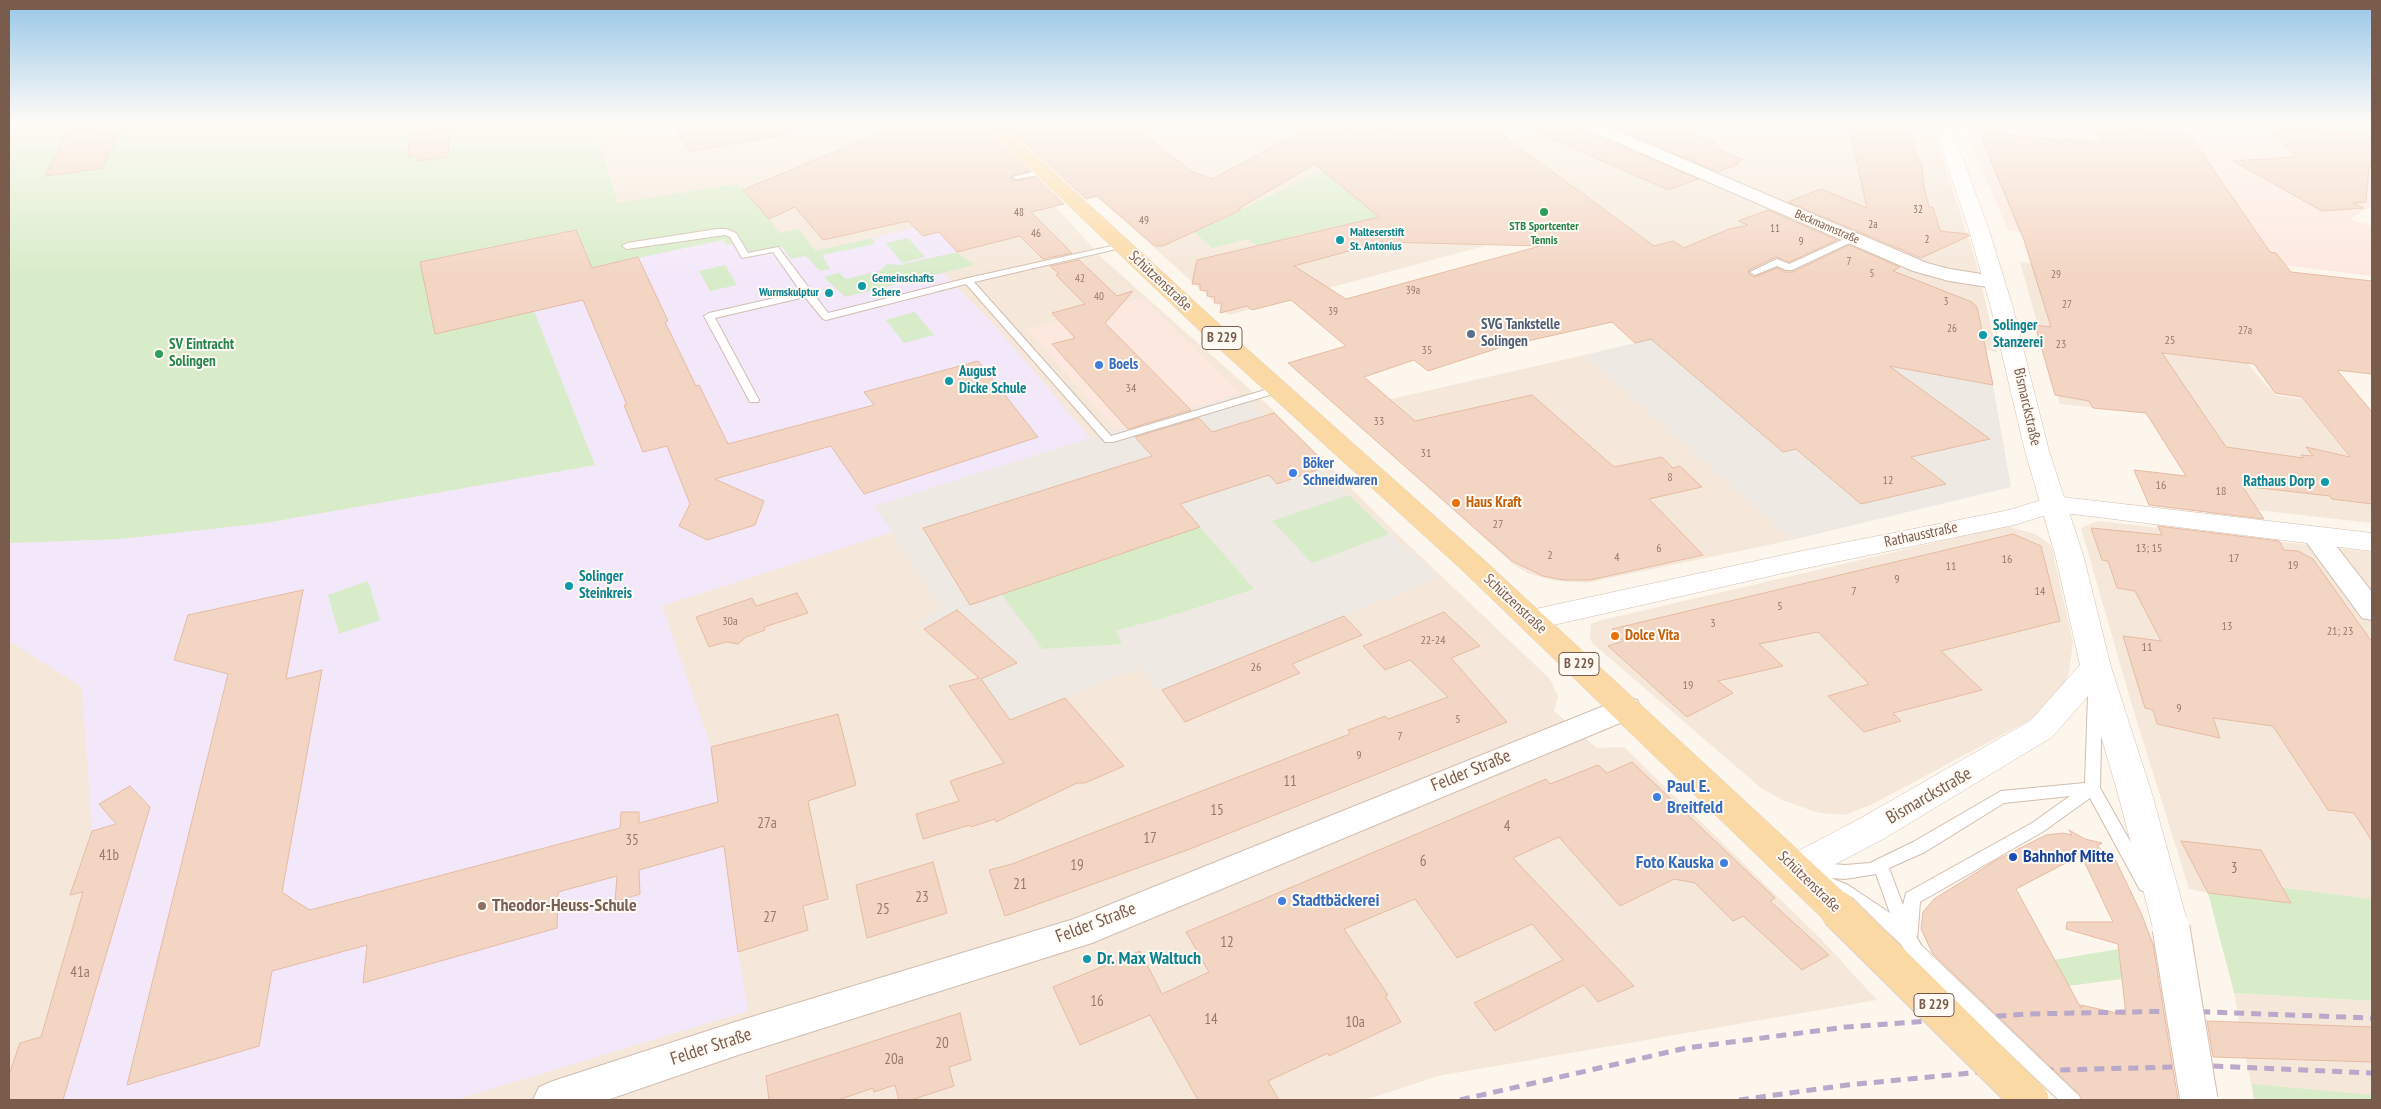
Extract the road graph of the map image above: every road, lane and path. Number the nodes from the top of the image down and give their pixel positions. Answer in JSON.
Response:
{"nodes":[{"id":1,"x":1038,"y":173,"type":"edge"},
{"id":2,"x":1043,"y":173,"type":"edge"},
{"id":3,"x":1702,"y":173,"type":"edge"},
{"id":4,"x":1959,"y":173,"type":"edge"},
{"id":5,"x":1016,"y":177,"type":"dead end"},
{"id":6,"x":1853,"y":238,"type":"junction"},
{"id":7,"x":627,"y":246,"type":"dead end"},
{"id":8,"x":1122,"y":246,"type":"junction"},
{"id":9,"x":1755,"y":272,"type":"dead end"},
{"id":10,"x":968,"y":281,"type":"junction"},
{"id":11,"x":1994,"y":282,"type":"junction"},
{"id":12,"x":807,"y":294,"type":"junction"},
{"id":13,"x":1279,"y":389,"type":"junction"},
{"id":14,"x":754,"y":400,"type":"dead end"},
{"id":15,"x":2054,"y":504,"type":"junction"},
{"id":16,"x":2314,"y":535,"type":"junction"},
{"id":17,"x":2372,"y":542,"type":"edge"},
{"id":18,"x":2372,"y":611,"type":"edge"},
{"id":19,"x":1532,"y":620,"type":"junction"},
{"id":20,"x":2096,"y":667,"type":"junction"},
{"id":21,"x":1626,"y":708,"type":"junction"},
{"id":22,"x":2092,"y":788,"type":"junction"},
{"id":23,"x":1880,"y":867,"type":"junction"},
{"id":24,"x":1795,"y":869,"type":"junction"},
{"id":25,"x":2171,"y":928,"type":"junction"},
{"id":26,"x":1908,"y":941,"type":"junction"},
{"id":27,"x":553,"y":1100,"type":"edge"},
{"id":28,"x":2030,"y":1100,"type":"edge"},
{"id":29,"x":2071,"y":1100,"type":"edge"},
{"id":30,"x":2199,"y":1100,"type":"edge"}],
"edges":[{"from":1,"to":5,"type":"lane"},
{"from":2,"to":8,"type":"main road","name":"Schützenstraße","number":"B 229"},
{"from":3,"to":6,"type":"street","name":"Beckmannstraße"},
{"from":4,"to":11,"type":"main road","name":"Bismarckstraße"},
{"from":6,"to":9,"type":"lane"},
{"from":6,"to":11,"type":"street","name":"Beckmannstraße"},
{"from":7,"to":12,"type":"lane"},
{"from":8,"to":10,"type":"lane"},
{"from":8,"to":13,"type":"main road","name":"Schützenstraße","number":"B 229"},
{"from":10,"to":12,"type":"lane"},
{"from":10,"to":13,"type":"lane"},
{"from":11,"to":15,"type":"main road","name":"Bismarckstraße"},
{"from":12,"to":14,"type":"lane"},
{"from":13,"to":19,"type":"main road","name":"Schützenstraße","number":"B 229"},
{"from":15,"to":16,"type":"main road","name":"Rathausstraße"},
{"from":15,"to":19,"type":"main road","name":"Rathausstraße"},
{"from":15,"to":20,"type":"main road","name":"Bismarckstraße"},
{"from":16,"to":17,"type":"main road","name":"Rathausstraße"},
{"from":16,"to":18,"type":"street"},
{"from":19,"to":21,"type":"main road","name":"Schützenstraße","number":"B 229"},
{"from":20,"to":22,"type":"lane"},
{"from":20,"to":24,"type":"main road","name":"Bismarckstraße"},
{"from":20,"to":25,"type":"main road","name":"Bismarckstraße"},
{"from":21,"to":24,"type":"main road","name":"Schützenstraße","number":"B 229"},
{"from":21,"to":27,"type":"street","name":"Felder Straße"},
{"from":22,"to":23,"type":"lane"},
{"from":22,"to":25,"type":"lane","name":"Bismarckstraße"},
{"from":22,"to":26,"type":"lane"},
{"from":23,"to":24,"type":"lane"},
{"from":23,"to":26,"type":"lane"},
{"from":24,"to":26,"type":"lane"},
{"from":24,"to":28,"type":"main road","name":"Schützenstraße","number":"B 229","bridge":true},
{"from":25,"to":30,"type":"main road","name":"Bismarckstraße","bridge":true},
{"from":26,"to":29,"type":"lane","bridge":true}]}
